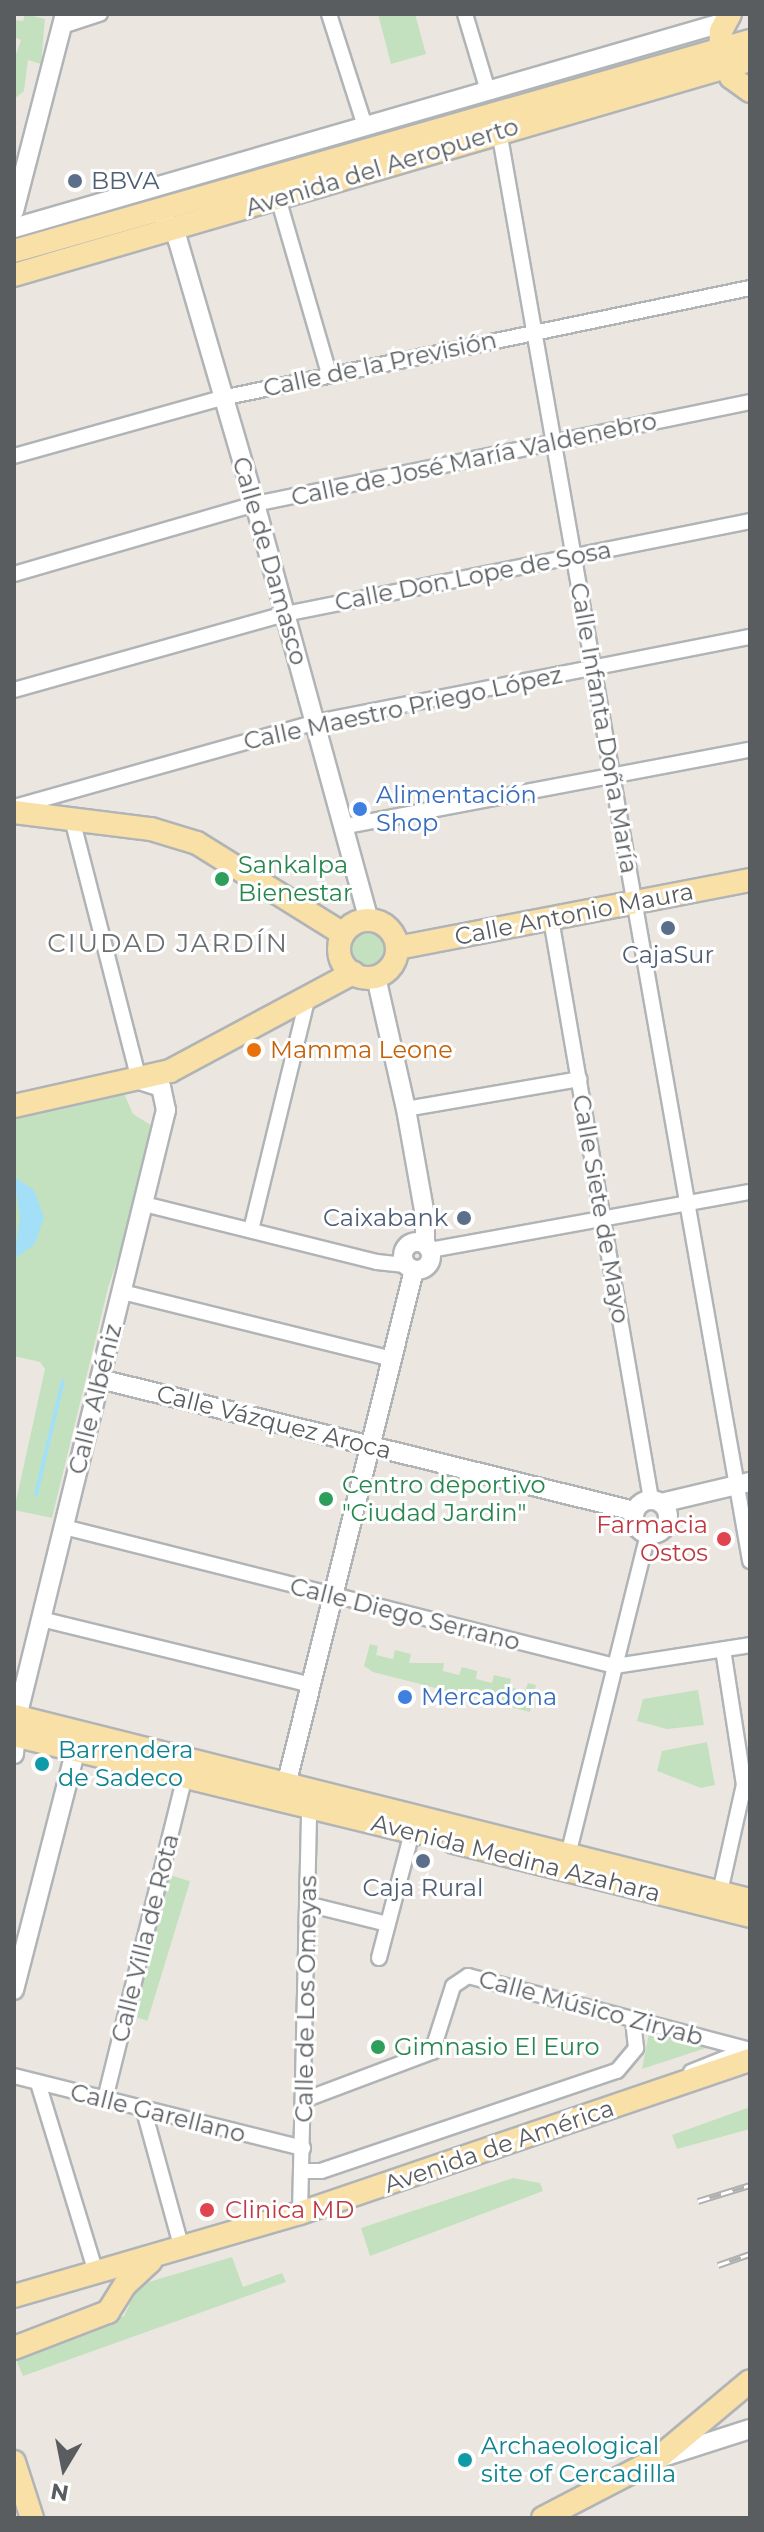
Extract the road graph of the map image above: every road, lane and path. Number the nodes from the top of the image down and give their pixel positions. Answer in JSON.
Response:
{"nodes":[{"id":1,"x":100,"y":14,"type":"edge"},
{"id":2,"x":329,"y":14,"type":"edge"},
{"id":3,"x":465,"y":14,"type":"edge"},
{"id":4,"x":728,"y":16,"type":"edge"},
{"id":5,"x":63,"y":20,"type":"edge"},
{"id":6,"x":750,"y":41,"type":"edge"},
{"id":7,"x":722,"y":58,"type":"junction"},
{"id":8,"x":750,"y":60,"type":"edge"},
{"id":9,"x":488,"y":91,"type":"junction"},
{"id":10,"x":750,"y":91,"type":"edge"},
{"id":11,"x":365,"y":126,"type":"junction"},
{"id":12,"x":499,"y":131,"type":"junction"},
{"id":13,"x":278,"y":198,"type":"junction"},
{"id":14,"x":14,"y":211,"type":"edge"},
{"id":15,"x":151,"y":216,"type":"junction"},
{"id":16,"x":14,"y":228,"type":"edge"},
{"id":17,"x":173,"y":228,"type":"junction"},
{"id":18,"x":14,"y":251,"type":"edge"},
{"id":19,"x":14,"y":275,"type":"edge"},
{"id":20,"x":750,"y":288,"type":"edge"},
{"id":21,"x":534,"y":330,"type":"junction"},
{"id":22,"x":329,"y":374,"type":"junction"},
{"id":23,"x":222,"y":398,"type":"junction"},
{"id":24,"x":750,"y":402,"type":"edge"},
{"id":25,"x":554,"y":443,"type":"junction"},
{"id":26,"x":14,"y":456,"type":"edge"},
{"id":27,"x":255,"y":504,"type":"junction"},
{"id":28,"x":750,"y":521,"type":"edge"},
{"id":29,"x":574,"y":555,"type":"junction"},
{"id":30,"x":14,"y":574,"type":"edge"},
{"id":31,"x":285,"y":614,"type":"junction"},
{"id":32,"x":750,"y":637,"type":"edge"},
{"id":33,"x":593,"y":667,"type":"junction"},
{"id":34,"x":14,"y":690,"type":"edge"},
{"id":35,"x":316,"y":722,"type":"junction"},
{"id":36,"x":750,"y":750,"type":"edge"},
{"id":37,"x":613,"y":776,"type":"junction"},
{"id":38,"x":14,"y":810,"type":"edge"},
{"id":39,"x":72,"y":819,"type":"junction"},
{"id":40,"x":346,"y":826,"type":"junction"},
{"id":41,"x":749,"y":887,"type":"edge"},
{"id":42,"x":635,"y":902,"type":"junction"},
{"id":43,"x":551,"y":919,"type":"junction"},
{"id":44,"x":369,"y":920,"type":"junction"},
{"id":45,"x":343,"y":934,"type":"junction"},
{"id":46,"x":397,"y":948,"type":"junction"},
{"id":47,"x":353,"y":973,"type":"junction"},
{"id":48,"x":376,"y":977,"type":"junction"},
{"id":49,"x":307,"y":1001,"type":"junction"},
{"id":50,"x":579,"y":1079,"type":"junction"},
{"id":51,"x":139,"y":1080,"type":"junction"},
{"id":52,"x":14,"y":1106,"type":"edge"},
{"id":53,"x":406,"y":1109,"type":"junction"},
{"id":54,"x":750,"y":1192,"type":"edge"},
{"id":55,"x":144,"y":1204,"type":"junction"},
{"id":56,"x":687,"y":1204,"type":"junction"},
{"id":57,"x":603,"y":1218,"type":"junction"},
{"id":58,"x":251,"y":1230,"type":"junction"},
{"id":59,"x":428,"y":1247,"type":"junction"},
{"id":60,"x":410,"y":1268,"type":"junction"},
{"id":61,"x":122,"y":1292,"type":"junction"},
{"id":62,"x":392,"y":1359,"type":"junction"},
{"id":63,"x":100,"y":1379,"type":"junction"},
{"id":64,"x":370,"y":1447,"type":"junction"},
{"id":65,"x":743,"y":1483,"type":"edge"},
{"id":66,"x":656,"y":1501,"type":"junction"},
{"id":67,"x":634,"y":1511,"type":"junction"},
{"id":68,"x":64,"y":1527,"type":"junction"},
{"id":69,"x":648,"y":1534,"type":"junction"},
{"id":70,"x":750,"y":1561,"type":"edge"},
{"id":71,"x":333,"y":1597,"type":"junction"},
{"id":72,"x":41,"y":1619,"type":"junction"},
{"id":73,"x":750,"y":1645,"type":"edge"},
{"id":74,"x":723,"y":1650,"type":"junction"},
{"id":75,"x":615,"y":1666,"type":"junction"},
{"id":76,"x":311,"y":1685,"type":"junction"},
{"id":77,"x":15,"y":1732,"type":"edge"},
{"id":78,"x":78,"y":1741,"type":"junction"},
{"id":79,"x":185,"y":1776,"type":"junction"},
{"id":80,"x":284,"y":1793,"type":"junction"},
{"id":81,"x":329,"y":1796,"type":"junction"},
{"id":82,"x":309,"y":1807,"type":"junction"},
{"id":83,"x":412,"y":1832,"type":"junction"},
{"id":84,"x":568,"y":1855,"type":"junction"},
{"id":85,"x":720,"y":1892,"type":"junction"},
{"id":86,"x":750,"y":1900,"type":"edge"},
{"id":87,"x":307,"y":1904,"type":"junction"},
{"id":88,"x":750,"y":1916,"type":"edge"},
{"id":89,"x":388,"y":1924,"type":"junction"},
{"id":90,"x":379,"y":1958,"type":"dead end"},
{"id":91,"x":14,"y":1990,"type":"edge"},
{"id":92,"x":633,"y":2021,"type":"junction"},
{"id":93,"x":746,"y":2061,"type":"edge"},
{"id":94,"x":14,"y":2076,"type":"edge"},
{"id":95,"x":38,"y":2083,"type":"junction"},
{"id":96,"x":105,"y":2099,"type":"junction"},
{"id":97,"x":304,"y":2100,"type":"junction"},
{"id":98,"x":144,"y":2111,"type":"junction"},
{"id":99,"x":303,"y":2148,"type":"junction"},
{"id":100,"x":301,"y":2171,"type":"junction"},
{"id":101,"x":300,"y":2213,"type":"junction"},
{"id":102,"x":182,"y":2249,"type":"junction"},
{"id":103,"x":159,"y":2256,"type":"junction"},
{"id":104,"x":96,"y":2273,"type":"junction"},
{"id":105,"x":14,"y":2296,"type":"edge"},
{"id":106,"x":14,"y":2348,"type":"edge"},
{"id":107,"x":750,"y":2381,"type":"edge"},
{"id":108,"x":750,"y":2429,"type":"edge"},
{"id":109,"x":657,"y":2459,"type":"junction"},
{"id":110,"x":14,"y":2462,"type":"edge"},
{"id":111,"x":32,"y":2518,"type":"edge"},
{"id":112,"x":543,"y":2518,"type":"edge"}],
"edges":[{"from":1,"to":5,"type":"street"},
{"from":2,"to":11,"type":"street"},
{"from":3,"to":9,"type":"street"},
{"from":4,"to":7,"type":"main road"},
{"from":4,"to":9,"type":"street","name":"Avenida del Aeropuerto"},
{"from":5,"to":14,"type":"street"},
{"from":6,"to":7,"type":"main road","name":"Avenida del Aeropuerto"},
{"from":7,"to":8,"type":"main road","name":"Avenida del Aeropuerto"},
{"from":7,"to":10,"type":"main road"},
{"from":7,"to":12,"type":"main road","name":"Avenida del Aeropuerto"},
{"from":7,"to":15,"type":"main road","name":"Avenida del Aeropuerto"},
{"from":9,"to":11,"type":"street","name":"Avenida del Aeropuerto"},
{"from":11,"to":16,"type":"street","name":"Avenida del Aeropuerto"},
{"from":12,"to":13,"type":"main road","name":"Avenida del Aeropuerto"},
{"from":12,"to":21,"type":"street","name":"Calle Infanta Doña María"},
{"from":13,"to":17,"type":"main road","name":"Avenida del Aeropuerto"},
{"from":13,"to":22,"type":"street"},
{"from":15,"to":17,"type":"street"},
{"from":15,"to":18,"type":"main road","name":"Avenida del Aeropuerto"},
{"from":17,"to":19,"type":"main road","name":"Avenida del Aeropuerto"},
{"from":17,"to":23,"type":"street","name":"Calle de Damasco"},
{"from":20,"to":21,"type":"street","name":"Calle de la Previsión"},
{"from":21,"to":22,"type":"street","name":"Calle de la Previsión"},
{"from":21,"to":25,"type":"street","name":"Calle Infanta Doña María"},
{"from":22,"to":23,"type":"street","name":"Calle de la Previsión"},
{"from":23,"to":26,"type":"street","name":"Calle de la Previsión"},
{"from":23,"to":27,"type":"street","name":"Calle de Damasco"},
{"from":24,"to":25,"type":"street","name":"Calle de José María Valdenebro"},
{"from":25,"to":27,"type":"street","name":"Calle de José María Valdenebro"},
{"from":25,"to":29,"type":"street","name":"Calle Infanta Doña María"},
{"from":27,"to":30,"type":"street","name":"Calle de José María Valdenebro"},
{"from":27,"to":31,"type":"street","name":"Calle de Damasco"},
{"from":28,"to":29,"type":"street","name":"Calle Don Lope de Sosa"},
{"from":29,"to":31,"type":"street","name":"Calle Don Lope de Sosa"},
{"from":29,"to":33,"type":"street","name":"Calle Infanta Doña María"},
{"from":31,"to":34,"type":"street","name":"Calle Don Lope de Sosa"},
{"from":31,"to":35,"type":"street","name":"Calle de Damasco"},
{"from":32,"to":33,"type":"street","name":"Calle Maestro Priego López"},
{"from":33,"to":35,"type":"street","name":"Calle Maestro Priego López"},
{"from":33,"to":37,"type":"street","name":"Calle Infanta Doña María"},
{"from":35,"to":38,"type":"street","name":"Calle Maestro Priego López"},
{"from":35,"to":40,"type":"street","name":"Calle de Damasco"},
{"from":36,"to":37,"type":"street"},
{"from":37,"to":40,"type":"street"},
{"from":37,"to":42,"type":"street","name":"Calle Infanta Doña María"},
{"from":38,"to":39,"type":"main road"},
{"from":39,"to":45,"type":"main road"},
{"from":39,"to":51,"type":"street"},
{"from":40,"to":44,"type":"street","name":"Calle de Damasco"},
{"from":41,"to":42,"type":"main road","name":"Calle Antonio Maura"},
{"from":42,"to":43,"type":"main road","name":"Calle Antonio Maura"},
{"from":42,"to":56,"type":"street","name":"Calle Infanta Doña María"},
{"from":43,"to":46,"type":"main road","name":"Calle Antonio Maura"},
{"from":43,"to":50,"type":"street","name":"Calle Siete de Mayo"},
{"from":44,"to":45,"type":"main road"},
{"from":44,"to":46,"type":"main road"},
{"from":45,"to":47,"type":"main road"},
{"from":46,"to":48,"type":"main road"},
{"from":47,"to":48,"type":"main road"},
{"from":47,"to":49,"type":"main road"},
{"from":48,"to":53,"type":"street"},
{"from":49,"to":51,"type":"main road"},
{"from":49,"to":58,"type":"street"},
{"from":50,"to":53,"type":"street"},
{"from":50,"to":57,"type":"street","name":"Calle Siete de Mayo"},
{"from":51,"to":52,"type":"main road"},
{"from":51,"to":55,"type":"street","name":"Calle Albéniz"},
{"from":53,"to":59,"type":"street"},
{"from":54,"to":56,"type":"street"},
{"from":55,"to":58,"type":"street"},
{"from":55,"to":61,"type":"street","name":"Calle Albéniz"},
{"from":56,"to":57,"type":"street"},
{"from":56,"to":65,"type":"street","name":"Calle Infanta Doña María"},
{"from":57,"to":59,"type":"street"},
{"from":57,"to":66,"type":"street","name":"Calle Siete de Mayo"},
{"from":58,"to":60,"type":"street"},
{"from":59,"to":60,"type":"street"},
{"from":60,"to":62,"type":"street"},
{"from":61,"to":62,"type":"street"},
{"from":61,"to":63,"type":"street","name":"Calle Albéniz"},
{"from":62,"to":64,"type":"street"},
{"from":63,"to":64,"type":"street","name":"Calle Vázquez Aroca"},
{"from":63,"to":68,"type":"street","name":"Calle Albéniz"},
{"from":64,"to":67,"type":"street","name":"Calle Vázquez Aroca"},
{"from":64,"to":71,"type":"street"},
{"from":65,"to":66,"type":"street"},
{"from":65,"to":70,"type":"street","name":"Calle Infanta Doña María"},
{"from":66,"to":67,"type":"street"},
{"from":66,"to":69,"type":"street"},
{"from":67,"to":69,"type":"street"},
{"from":68,"to":71,"type":"street","name":"Calle Diego Serrano"},
{"from":68,"to":72,"type":"street","name":"Calle Albéniz"},
{"from":69,"to":75,"type":"street"},
{"from":71,"to":75,"type":"street","name":"Calle Diego Serrano"},
{"from":71,"to":76,"type":"street"},
{"from":72,"to":76,"type":"street"},
{"from":72,"to":77,"type":"street","name":"Calle Albéniz"},
{"from":73,"to":74,"type":"street","name":"Calle Diego Serrano"},
{"from":74,"to":75,"type":"street","name":"Calle Diego Serrano"},
{"from":74,"to":85,"type":"street"},
{"from":75,"to":84,"type":"street"},
{"from":76,"to":80,"type":"street"},
{"from":77,"to":78,"type":"main road","name":"Avenida Medina Azahara"},
{"from":78,"to":79,"type":"main road","name":"Avenida Medina Azahara"},
{"from":78,"to":80,"type":"main road","name":"Avenida Medina Azahara"},
{"from":78,"to":91,"type":"street"},
{"from":79,"to":80,"type":"main road","name":"Avenida Medina Azahara"},
{"from":79,"to":96,"type":"street","name":"Calle Villa de Rota"},
{"from":80,"to":81,"type":"main road","name":"Avenida Medina Azahara"},
{"from":80,"to":82,"type":"main road","name":"Avenida Medina Azahara"},
{"from":81,"to":82,"type":"street"},
{"from":81,"to":84,"type":"main road","name":"Avenida Medina Azahara"},
{"from":82,"to":83,"type":"main road","name":"Avenida Medina Azahara"},
{"from":82,"to":87,"type":"street","name":"Calle de Los Omeyas"},
{"from":83,"to":88,"type":"main road","name":"Avenida Medina Azahara"},
{"from":83,"to":89,"type":"street"},
{"from":84,"to":85,"type":"main road","name":"Avenida Medina Azahara"},
{"from":85,"to":86,"type":"main road","name":"Avenida Medina Azahara"},
{"from":87,"to":89,"type":"street"},
{"from":87,"to":97,"type":"street","name":"Calle de Los Omeyas"},
{"from":89,"to":90,"type":"street"},
{"from":92,"to":93,"type":"street","name":"Calle Músico Ziryab"},
{"from":92,"to":97,"type":"street","name":"Calle Músico Ziryab"},
{"from":92,"to":100,"type":"street","name":"Avenida de América"},
{"from":93,"to":101,"type":"main road","name":"Avenida de América"},
{"from":94,"to":95,"type":"street","name":"Calle Garellano"},
{"from":95,"to":96,"type":"street","name":"Calle Garellano"},
{"from":95,"to":104,"type":"street"},
{"from":96,"to":98,"type":"street","name":"Calle Garellano"},
{"from":97,"to":99,"type":"street","name":"Calle de Los Omeyas"},
{"from":98,"to":99,"type":"street","name":"Calle Garellano"},
{"from":98,"to":102,"type":"street"},
{"from":99,"to":100,"type":"street","name":"Calle de Los Omeyas"},
{"from":100,"to":101,"type":"street","name":"Calle de Los Omeyas"},
{"from":101,"to":102,"type":"main road","name":"Avenida de América"},
{"from":102,"to":103,"type":"main road","name":"Avenida de América"},
{"from":103,"to":104,"type":"main road","name":"Avenida de América"},
{"from":103,"to":106,"type":"main road","name":"Avenida de América"},
{"from":104,"to":105,"type":"main road","name":"Avenida de América"},
{"from":107,"to":109,"type":"main road"},
{"from":108,"to":109,"type":"street"},
{"from":109,"to":112,"type":"main road"},
{"from":110,"to":111,"type":"main road"}]}
